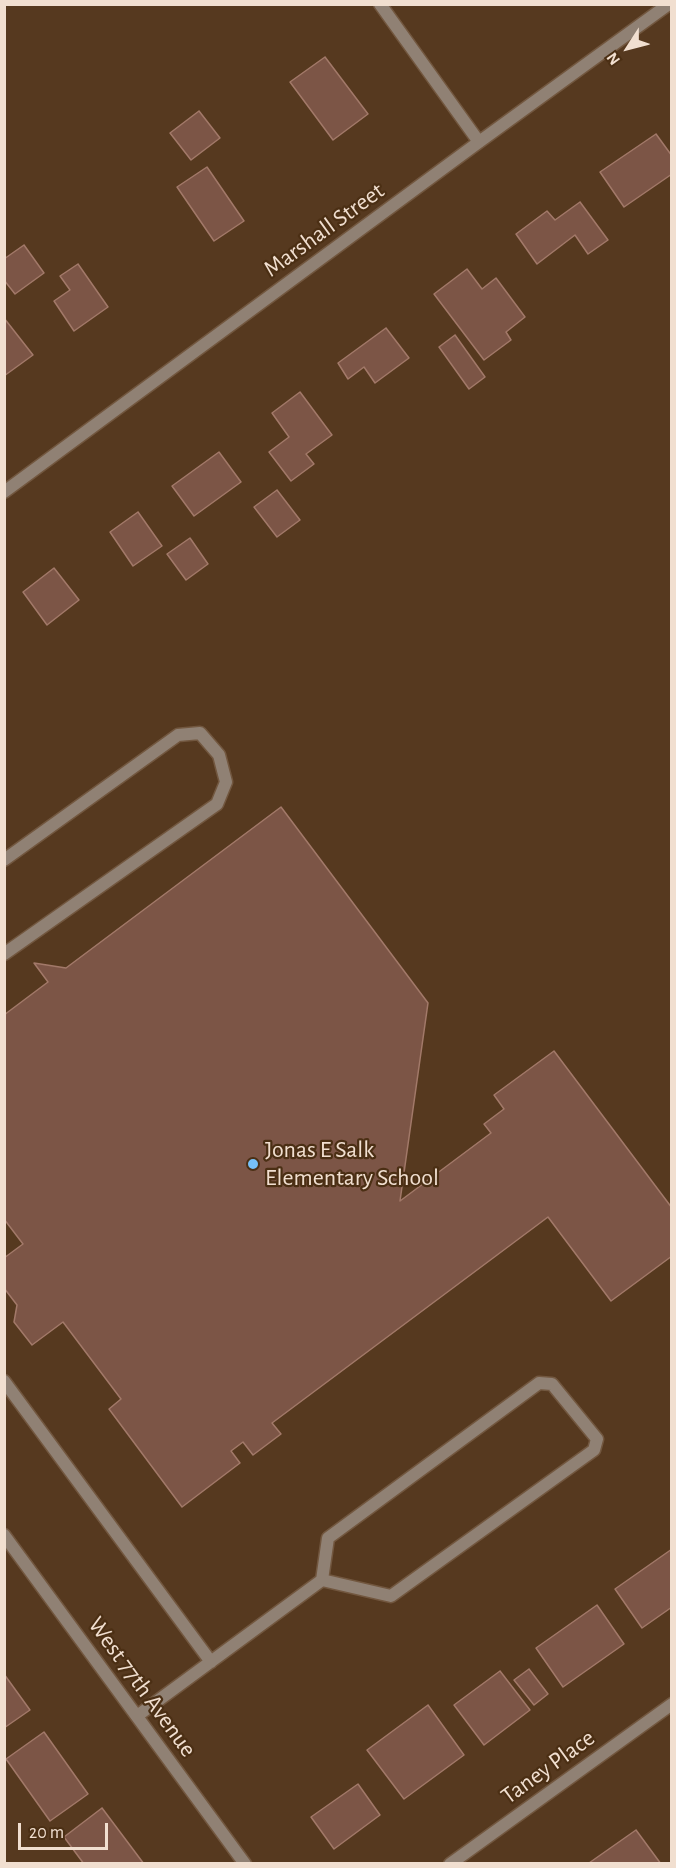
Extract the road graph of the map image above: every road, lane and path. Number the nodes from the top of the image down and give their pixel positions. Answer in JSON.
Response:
{"nodes":[{"id":1,"x":380,"y":4,"type":"edge"},
{"id":2,"x":669,"y":4,"type":"edge"},
{"id":3,"x":479,"y":142,"type":"junction"},
{"id":4,"x":4,"y":492,"type":"edge"},
{"id":5,"x":4,"y":860,"type":"edge"},
{"id":6,"x":4,"y":954,"type":"edge"},
{"id":7,"x":4,"y":1381,"type":"edge"},
{"id":8,"x":4,"y":1535,"type":"edge"},
{"id":9,"x":322,"y":1580,"type":"junction"},
{"id":10,"x":211,"y":1662,"type":"junction"},
{"id":11,"x":672,"y":1704,"type":"edge"},
{"id":12,"x":137,"y":1716,"type":"junction"},
{"id":13,"x":245,"y":1863,"type":"edge"},
{"id":14,"x":450,"y":1863,"type":"edge"}],
"edges":[{"from":1,"to":3,"type":"street"},
{"from":2,"to":3,"type":"street","name":"Marshall Street"},
{"from":3,"to":4,"type":"street","name":"Marshall Street"},
{"from":5,"to":6,"type":"street"},
{"from":7,"to":10,"type":"street"},
{"from":8,"to":12,"type":"street","name":"West 77th Avenue"},
{"from":9,"to":9,"type":"street"},
{"from":9,"to":10,"type":"street"},
{"from":10,"to":12,"type":"street"},
{"from":11,"to":14,"type":"street","name":"Taney Place"},
{"from":12,"to":13,"type":"street","name":"West 77th Avenue"}]}
